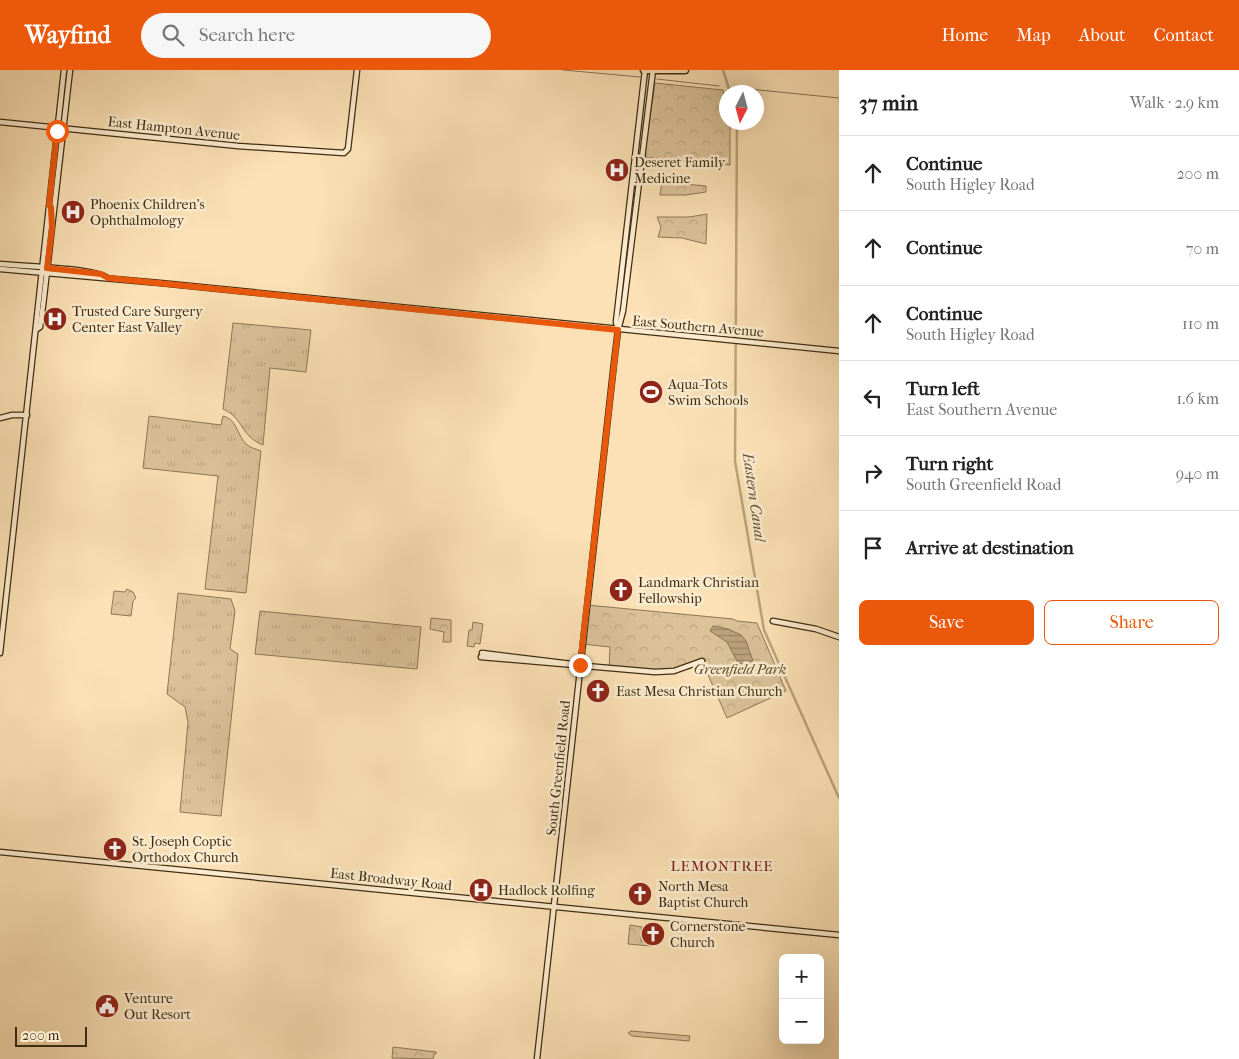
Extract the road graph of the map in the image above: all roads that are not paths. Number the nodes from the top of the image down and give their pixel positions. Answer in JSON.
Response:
{"nodes":[{"id":1,"x":67,"y":70,"type":"edge"},
{"id":2,"x":357,"y":70,"type":"edge"},
{"id":3,"x":644,"y":70,"type":"edge"},
{"id":4,"x":685,"y":70,"type":"edge"},
{"id":5,"x":653,"y":71,"type":"edge"},
{"id":6,"x":0,"y":122,"type":"edge"},
{"id":7,"x":60,"y":128,"type":"junction"},
{"id":8,"x":51,"y":182,"type":"junction"},
{"id":9,"x":54,"y":203,"type":"junction"},
{"id":10,"x":49,"y":205,"type":"junction"},
{"id":11,"x":52,"y":228,"type":"junction"},
{"id":12,"x":626,"y":235,"type":"junction"},
{"id":13,"x":629,"y":263,"type":"junction"},
{"id":14,"x":0,"y":264,"type":"edge"},
{"id":15,"x":623,"y":266,"type":"junction"},
{"id":16,"x":41,"y":268,"type":"junction"},
{"id":17,"x":47,"y":268,"type":"junction"},
{"id":18,"x":0,"y":269,"type":"edge"},
{"id":19,"x":40,"y":274,"type":"junction"},
{"id":20,"x":46,"y":274,"type":"junction"},
{"id":21,"x":108,"y":278,"type":"junction"},
{"id":22,"x":626,"y":289,"type":"junction"},
{"id":23,"x":37,"y":329,"type":"junction"},
{"id":24,"x":618,"y":330,"type":"junction"},
{"id":25,"x":839,"y":350,"type":"edge"},
{"id":26,"x":27,"y":415,"type":"junction"},
{"id":27,"x":0,"y":418,"type":"edge"},
{"id":28,"x":773,"y":621,"type":"dead end"},
{"id":29,"x":839,"y":637,"type":"edge"},
{"id":30,"x":0,"y":653,"type":"edge"},
{"id":31,"x":481,"y":655,"type":"dead end"},
{"id":32,"x":702,"y":661,"type":"dead end"},
{"id":33,"x":580,"y":665,"type":"junction"},
{"id":34,"x":0,"y":852,"type":"edge"},
{"id":35,"x":554,"y":907,"type":"junction"},
{"id":36,"x":839,"y":935,"type":"edge"},
{"id":37,"x":537,"y":1059,"type":"edge"}],
"edges":[{"from":1,"to":7,"type":"main road"},
{"from":2,"to":7,"type":"main road","name":"East Hampton Avenue"},
{"from":3,"to":5,"type":"highway"},
{"from":3,"to":12,"type":"main road","name":"South Greenfield Road"},
{"from":4,"to":5,"type":"highway"},
{"from":5,"to":13,"type":"main road","name":"South Greenfield Road"},
{"from":6,"to":7,"type":"main road","name":"East Hampton Avenue"},
{"from":7,"to":8,"type":"main road"},
{"from":7,"to":9,"type":"main road"},
{"from":8,"to":9,"type":"main road"},
{"from":8,"to":10,"type":"main road"},
{"from":9,"to":11,"type":"main road"},
{"from":10,"to":11,"type":"main road"},
{"from":10,"to":16,"type":"main road"},
{"from":11,"to":17,"type":"main road"},
{"from":12,"to":13,"type":"main road"},
{"from":12,"to":15,"type":"main road","name":"South Greenfield Road"},
{"from":13,"to":22,"type":"main road","name":"South Greenfield Road"},
{"from":14,"to":16,"type":"main road","name":"East Southern Avenue"},
{"from":15,"to":22,"type":"main road"},
{"from":15,"to":24,"type":"main road","name":"South Greenfield Road"},
{"from":16,"to":17,"type":"main road","name":"East Southern Avenue"},
{"from":16,"to":19,"type":"main road"},
{"from":17,"to":20,"type":"main road"},
{"from":17,"to":21,"type":"main road","name":"East Southern Avenue"},
{"from":18,"to":19,"type":"main road","name":"East Southern Avenue"},
{"from":19,"to":20,"type":"main road","name":"East Southern Avenue"},
{"from":19,"to":23,"type":"main road"},
{"from":20,"to":21,"type":"main road","name":"East Southern Avenue"},
{"from":20,"to":23,"type":"main road"},
{"from":21,"to":24,"type":"main road","name":"East Southern Avenue"},
{"from":22,"to":24,"type":"main road","name":"South Greenfield Road"},
{"from":23,"to":26,"type":"main road"},
{"from":24,"to":25,"type":"main road","name":"East Southern Avenue"},
{"from":24,"to":33,"type":"main road","name":"South Greenfield Road"},
{"from":26,"to":27,"type":"main road"},
{"from":26,"to":30,"type":"main road"},
{"from":28,"to":29,"type":"main road"},
{"from":31,"to":33,"type":"main road"},
{"from":32,"to":33,"type":"main road"},
{"from":33,"to":35,"type":"main road","name":"South Greenfield Road"},
{"from":34,"to":35,"type":"main road","name":"East Broadway Road"},
{"from":35,"to":36,"type":"main road","name":"East Broadway Road"},
{"from":35,"to":37,"type":"main road","name":"South Greenfield Road"}]}
